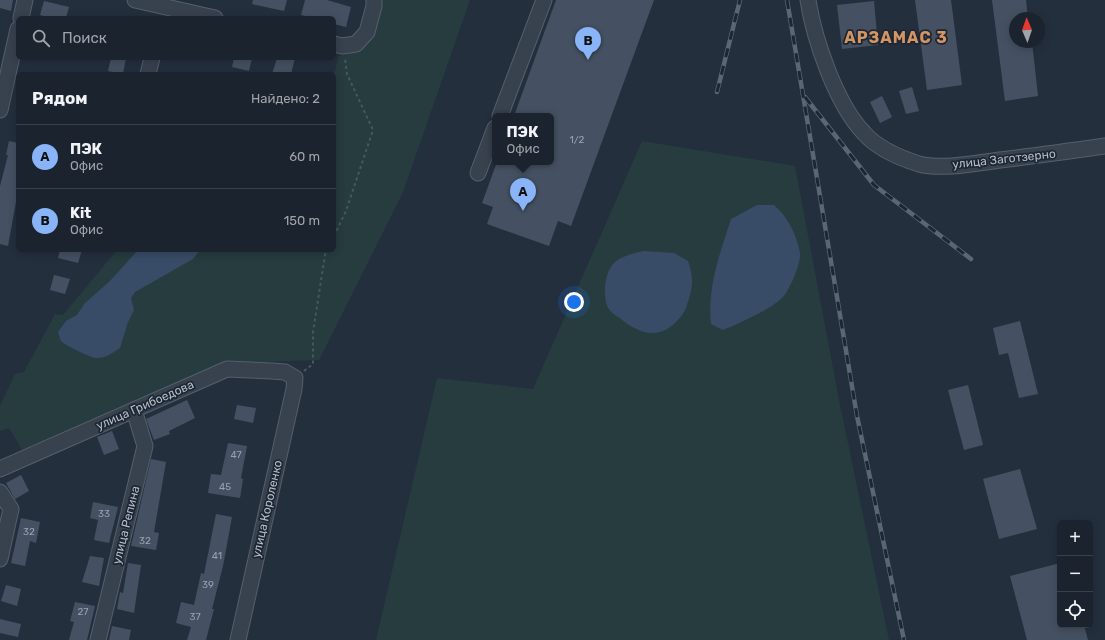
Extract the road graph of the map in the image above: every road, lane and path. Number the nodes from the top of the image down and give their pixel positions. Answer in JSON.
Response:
{"nodes":[{"id":1,"x":25,"y":0,"type":"edge"},
{"id":2,"x":135,"y":0,"type":"edge"},
{"id":3,"x":374,"y":0,"type":"edge"},
{"id":4,"x":544,"y":0,"type":"edge"},
{"id":5,"x":808,"y":0,"type":"edge"},
{"id":6,"x":163,"y":8,"type":"edge"},
{"id":7,"x":21,"y":16,"type":"edge"},
{"id":8,"x":205,"y":16,"type":"edge"},
{"id":9,"x":16,"y":37,"type":"edge"},
{"id":10,"x":338,"y":45,"type":"edge"},
{"id":11,"x":152,"y":60,"type":"edge"},
{"id":12,"x":148,"y":72,"type":"edge"},
{"id":13,"x":1,"y":101,"type":"edge"},
{"id":14,"x":501,"y":113,"type":"edge"},
{"id":15,"x":492,"y":136,"type":"edge"},
{"id":16,"x":1105,"y":146,"type":"edge"},
{"id":17,"x":478,"y":173,"type":"dead end"},
{"id":18,"x":336,"y":232,"type":"edge"},
{"id":19,"x":326,"y":252,"type":"edge"},
{"id":20,"x":295,"y":378,"type":"junction"},
{"id":21,"x":134,"y":410,"type":"junction"},
{"id":22,"x":0,"y":469,"type":"edge"},
{"id":23,"x":0,"y":492,"type":"edge"},
{"id":24,"x":0,"y":559,"type":"edge"},
{"id":25,"x":98,"y":640,"type":"edge"},
{"id":26,"x":238,"y":640,"type":"edge"}],
"edges":[{"from":1,"to":7,"type":"street"},
{"from":2,"to":6,"type":"street"},
{"from":3,"to":10,"type":"street"},
{"from":4,"to":14,"type":"street"},
{"from":5,"to":16,"type":"street","name":"улица Заготзерно"},
{"from":6,"to":8,"type":"street"},
{"from":9,"to":13,"type":"street"},
{"from":10,"to":18,"type":"path"},
{"from":11,"to":12,"type":"street"},
{"from":15,"to":17,"type":"street"},
{"from":19,"to":20,"type":"path"},
{"from":20,"to":21,"type":"street","name":"улица Грибоедова"},
{"from":20,"to":26,"type":"street","name":"улица Короленко"},
{"from":21,"to":22,"type":"street","name":"улица Грибоедова"},
{"from":21,"to":25,"type":"street","name":"улица Репина"},
{"from":23,"to":24,"type":"street"}]}
